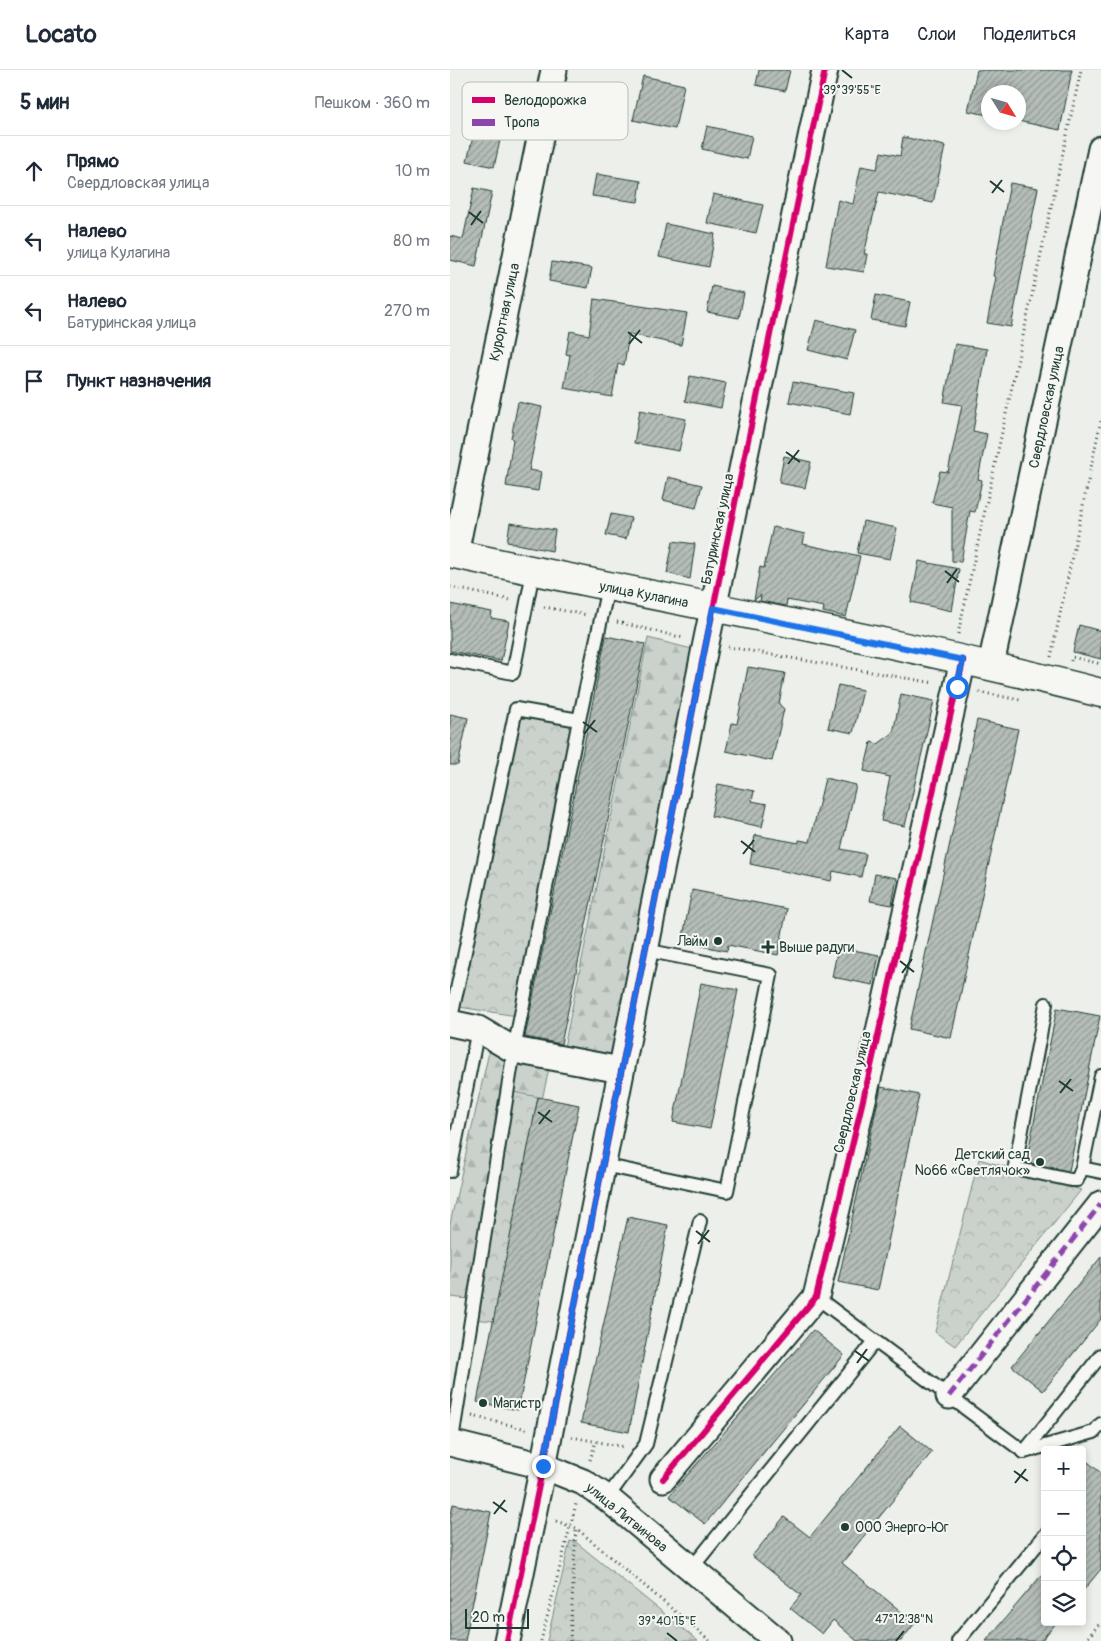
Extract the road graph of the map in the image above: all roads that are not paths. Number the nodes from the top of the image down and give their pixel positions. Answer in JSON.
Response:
{"nodes":[{"id":1,"x":825,"y":70,"type":"edge"},
{"id":2,"x":539,"y":140,"type":"edge"},
{"id":3,"x":1101,"y":149,"type":"edge"},
{"id":4,"x":452,"y":553,"type":"edge"},
{"id":5,"x":534,"y":572,"type":"junction"},
{"id":6,"x":608,"y":587,"type":"junction"},
{"id":7,"x":713,"y":608,"type":"junction"},
{"id":8,"x":960,"y":648,"type":"junction"},
{"id":9,"x":450,"y":660,"type":"edge"},
{"id":10,"x":991,"y":665,"type":"junction"},
{"id":11,"x":1101,"y":693,"type":"edge"},
{"id":12,"x":579,"y":720,"type":"junction"},
{"id":13,"x":645,"y":950,"type":"junction"},
{"id":14,"x":1046,"y":1004,"type":"dead end"},
{"id":15,"x":450,"y":1023,"type":"edge"},
{"id":16,"x":478,"y":1029,"type":"junction"},
{"id":17,"x":514,"y":1050,"type":"junction"},
{"id":18,"x":621,"y":1070,"type":"junction"},
{"id":19,"x":1101,"y":1076,"type":"edge"},
{"id":20,"x":603,"y":1165,"type":"junction"},
{"id":21,"x":1082,"y":1168,"type":"junction"},
{"id":22,"x":450,"y":1171,"type":"edge"},
{"id":23,"x":1101,"y":1172,"type":"edge"},
{"id":24,"x":1101,"y":1204,"type":"edge"},
{"id":25,"x":700,"y":1221,"type":"dead end"},
{"id":26,"x":816,"y":1297,"type":"junction"},
{"id":27,"x":875,"y":1341,"type":"junction"},
{"id":28,"x":1101,"y":1355,"type":"edge"},
{"id":29,"x":949,"y":1396,"type":"junction"},
{"id":30,"x":1101,"y":1424,"type":"edge"},
{"id":31,"x":450,"y":1445,"type":"edge"},
{"id":32,"x":1024,"y":1452,"type":"junction"},
{"id":33,"x":543,"y":1466,"type":"junction"},
{"id":34,"x":663,"y":1479,"type":"dead end"},
{"id":35,"x":607,"y":1498,"type":"junction"},
{"id":36,"x":1044,"y":1536,"type":"edge"},
{"id":37,"x":692,"y":1569,"type":"junction"},
{"id":38,"x":507,"y":1641,"type":"edge"},
{"id":39,"x":778,"y":1641,"type":"edge"},
{"id":40,"x":958,"y":1641,"type":"edge"}],
"edges":[{"from":1,"to":7,"type":"street","name":"Батуринская улица"},
{"from":2,"to":4,"type":"street","name":"Курортная улица"},
{"from":3,"to":10,"type":"street","name":"Свердловская улица"},
{"from":4,"to":5,"type":"street","name":"улица Кулагина"},
{"from":5,"to":6,"type":"street","name":"улица Кулагина"},
{"from":5,"to":9,"type":"lane"},
{"from":6,"to":7,"type":"street","name":"улица Кулагина"},
{"from":6,"to":12,"type":"lane"},
{"from":7,"to":8,"type":"street","name":"улица Кулагина"},
{"from":7,"to":13,"type":"street","name":"Батуринская улица"},
{"from":8,"to":10,"type":"street","name":"улица Кулагина"},
{"from":8,"to":26,"type":"street","name":"Свердловская улица"},
{"from":10,"to":11,"type":"street","name":"улица Кулагина"},
{"from":12,"to":15,"type":"lane"},
{"from":12,"to":17,"type":"lane"},
{"from":13,"to":18,"type":"street","name":"Батуринская улица"},
{"from":13,"to":20,"type":"lane"},
{"from":14,"to":21,"type":"lane"},
{"from":15,"to":16,"type":"street"},
{"from":16,"to":17,"type":"street"},
{"from":16,"to":22,"type":"lane"},
{"from":17,"to":18,"type":"street"},
{"from":17,"to":31,"type":"lane"},
{"from":18,"to":20,"type":"street","name":"Батуринская улица"},
{"from":19,"to":21,"type":"lane"},
{"from":20,"to":33,"type":"street","name":"Батуринская улица"},
{"from":21,"to":23,"type":"lane"},
{"from":24,"to":29,"type":"street"},
{"from":25,"to":35,"type":"lane"},
{"from":26,"to":27,"type":"lane"},
{"from":26,"to":34,"type":"street","name":"Свердловская улица"},
{"from":27,"to":29,"type":"lane"},
{"from":27,"to":37,"type":"lane"},
{"from":28,"to":32,"type":"lane"},
{"from":29,"to":32,"type":"lane"},
{"from":30,"to":32,"type":"lane"},
{"from":31,"to":33,"type":"street","name":"улица Литвинова"},
{"from":33,"to":35,"type":"street","name":"улица Литвинова"},
{"from":33,"to":38,"type":"street","name":"Батуринская улица"},
{"from":35,"to":37,"type":"street","name":"улица Литвинова"},
{"from":36,"to":40,"type":"lane"},
{"from":37,"to":39,"type":"street","name":"улица Литвинова"}]}
